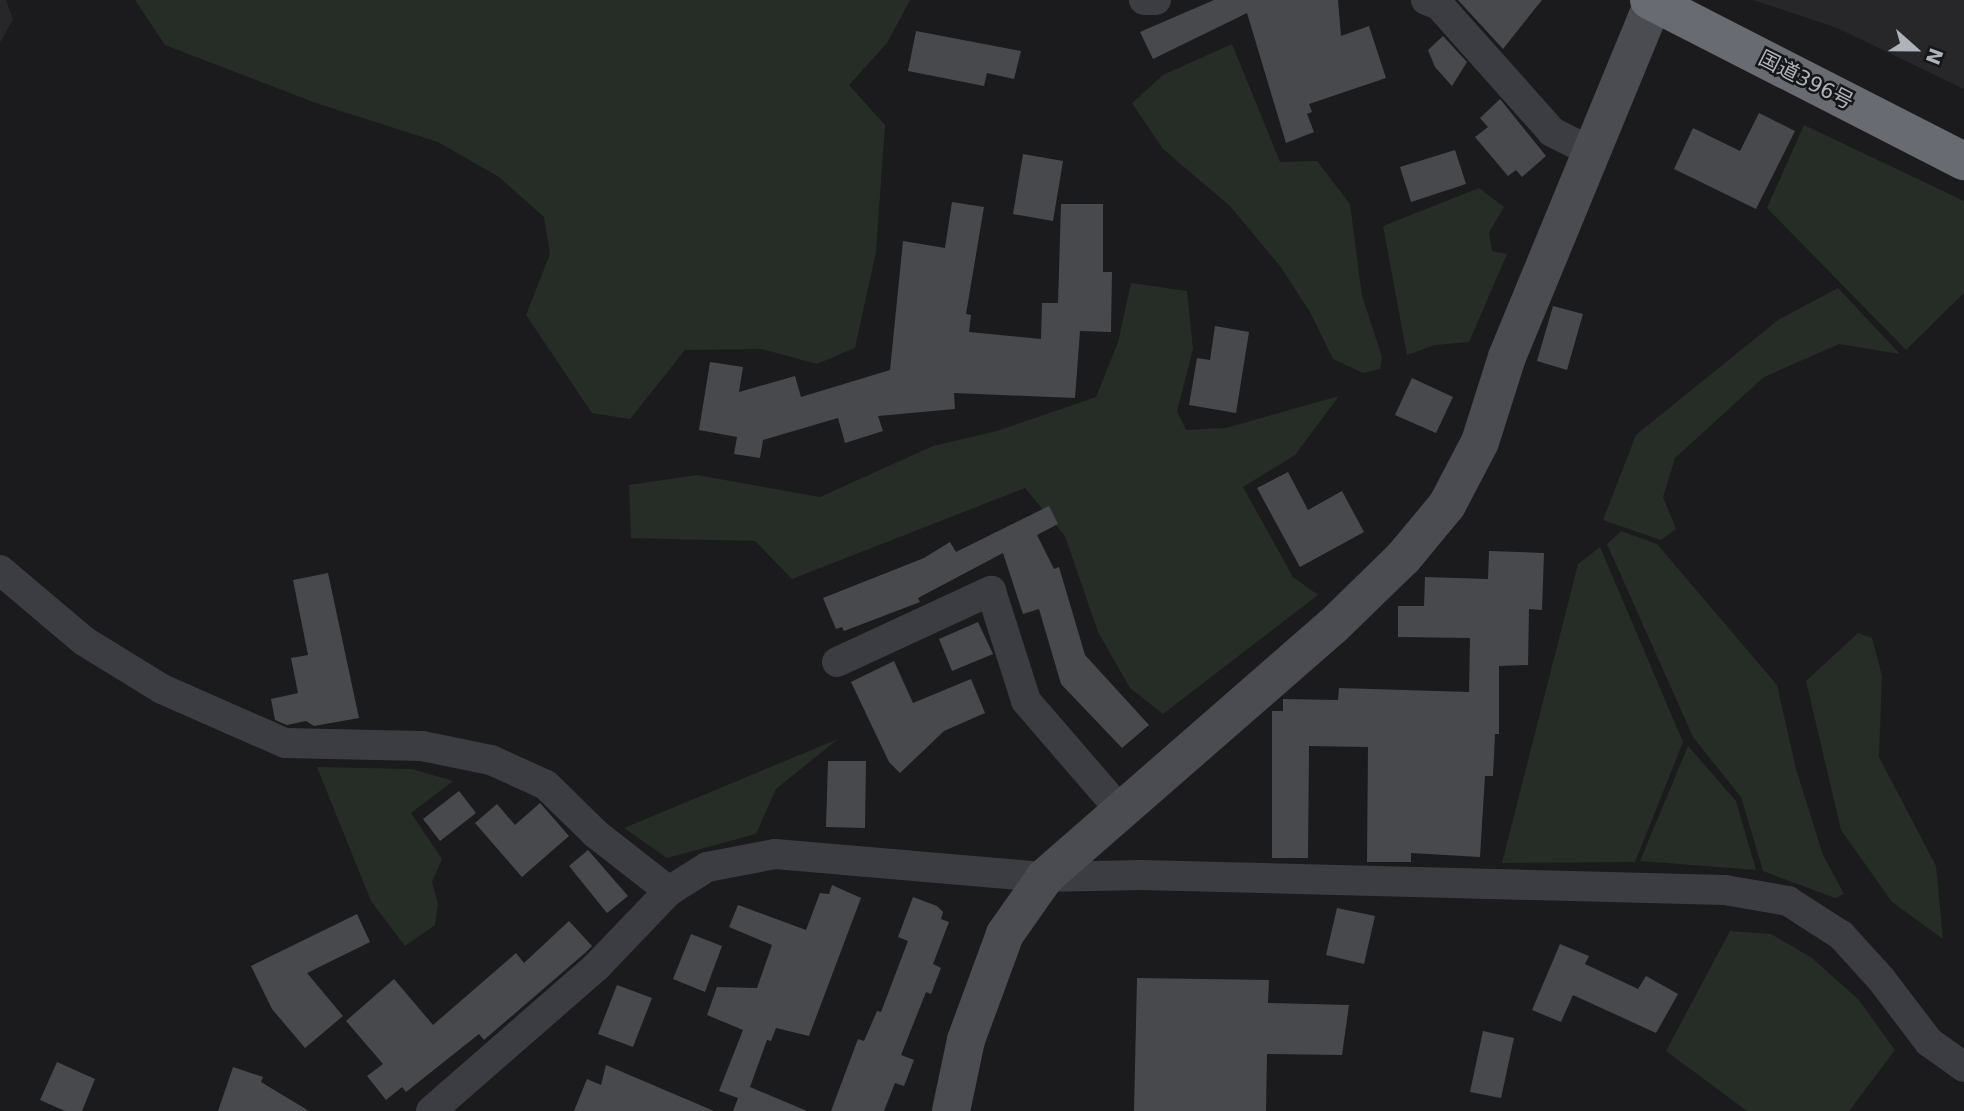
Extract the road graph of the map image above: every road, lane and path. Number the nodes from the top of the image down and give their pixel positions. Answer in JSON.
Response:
{"nodes":[{"id":1,"x":1144,"y":0,"type":"edge"},
{"id":2,"x":1156,"y":0,"type":"edge"},
{"id":3,"x":1426,"y":0,"type":"edge"},
{"id":4,"x":1651,"y":1,"type":"edge"},
{"id":5,"x":1590,"y":151,"type":"junction"},
{"id":6,"x":1964,"y":160,"type":"edge"},
{"id":7,"x":0,"y":570,"type":"edge"},
{"id":8,"x":838,"y":662,"type":"dead end"},
{"id":9,"x":1121,"y":811,"type":"junction"},
{"id":10,"x":1045,"y":877,"type":"junction"},
{"id":11,"x":669,"y":891,"type":"junction"},
{"id":12,"x":1964,"y":1067,"type":"edge"},
{"id":13,"x":431,"y":1111,"type":"edge"},
{"id":14,"x":951,"y":1111,"type":"edge"}],
"edges":[{"from":1,"to":2,"type":"street"},
{"from":3,"to":5,"type":"street"},
{"from":4,"to":5,"type":"street"},
{"from":4,"to":6,"type":"highway","name":"国道396号"},
{"from":5,"to":9,"type":"street"},
{"from":7,"to":11,"type":"street"},
{"from":8,"to":9,"type":"street"},
{"from":9,"to":10,"type":"street"},
{"from":10,"to":11,"type":"street"},
{"from":10,"to":12,"type":"street"},
{"from":10,"to":14,"type":"street"},
{"from":11,"to":13,"type":"street"}]}
